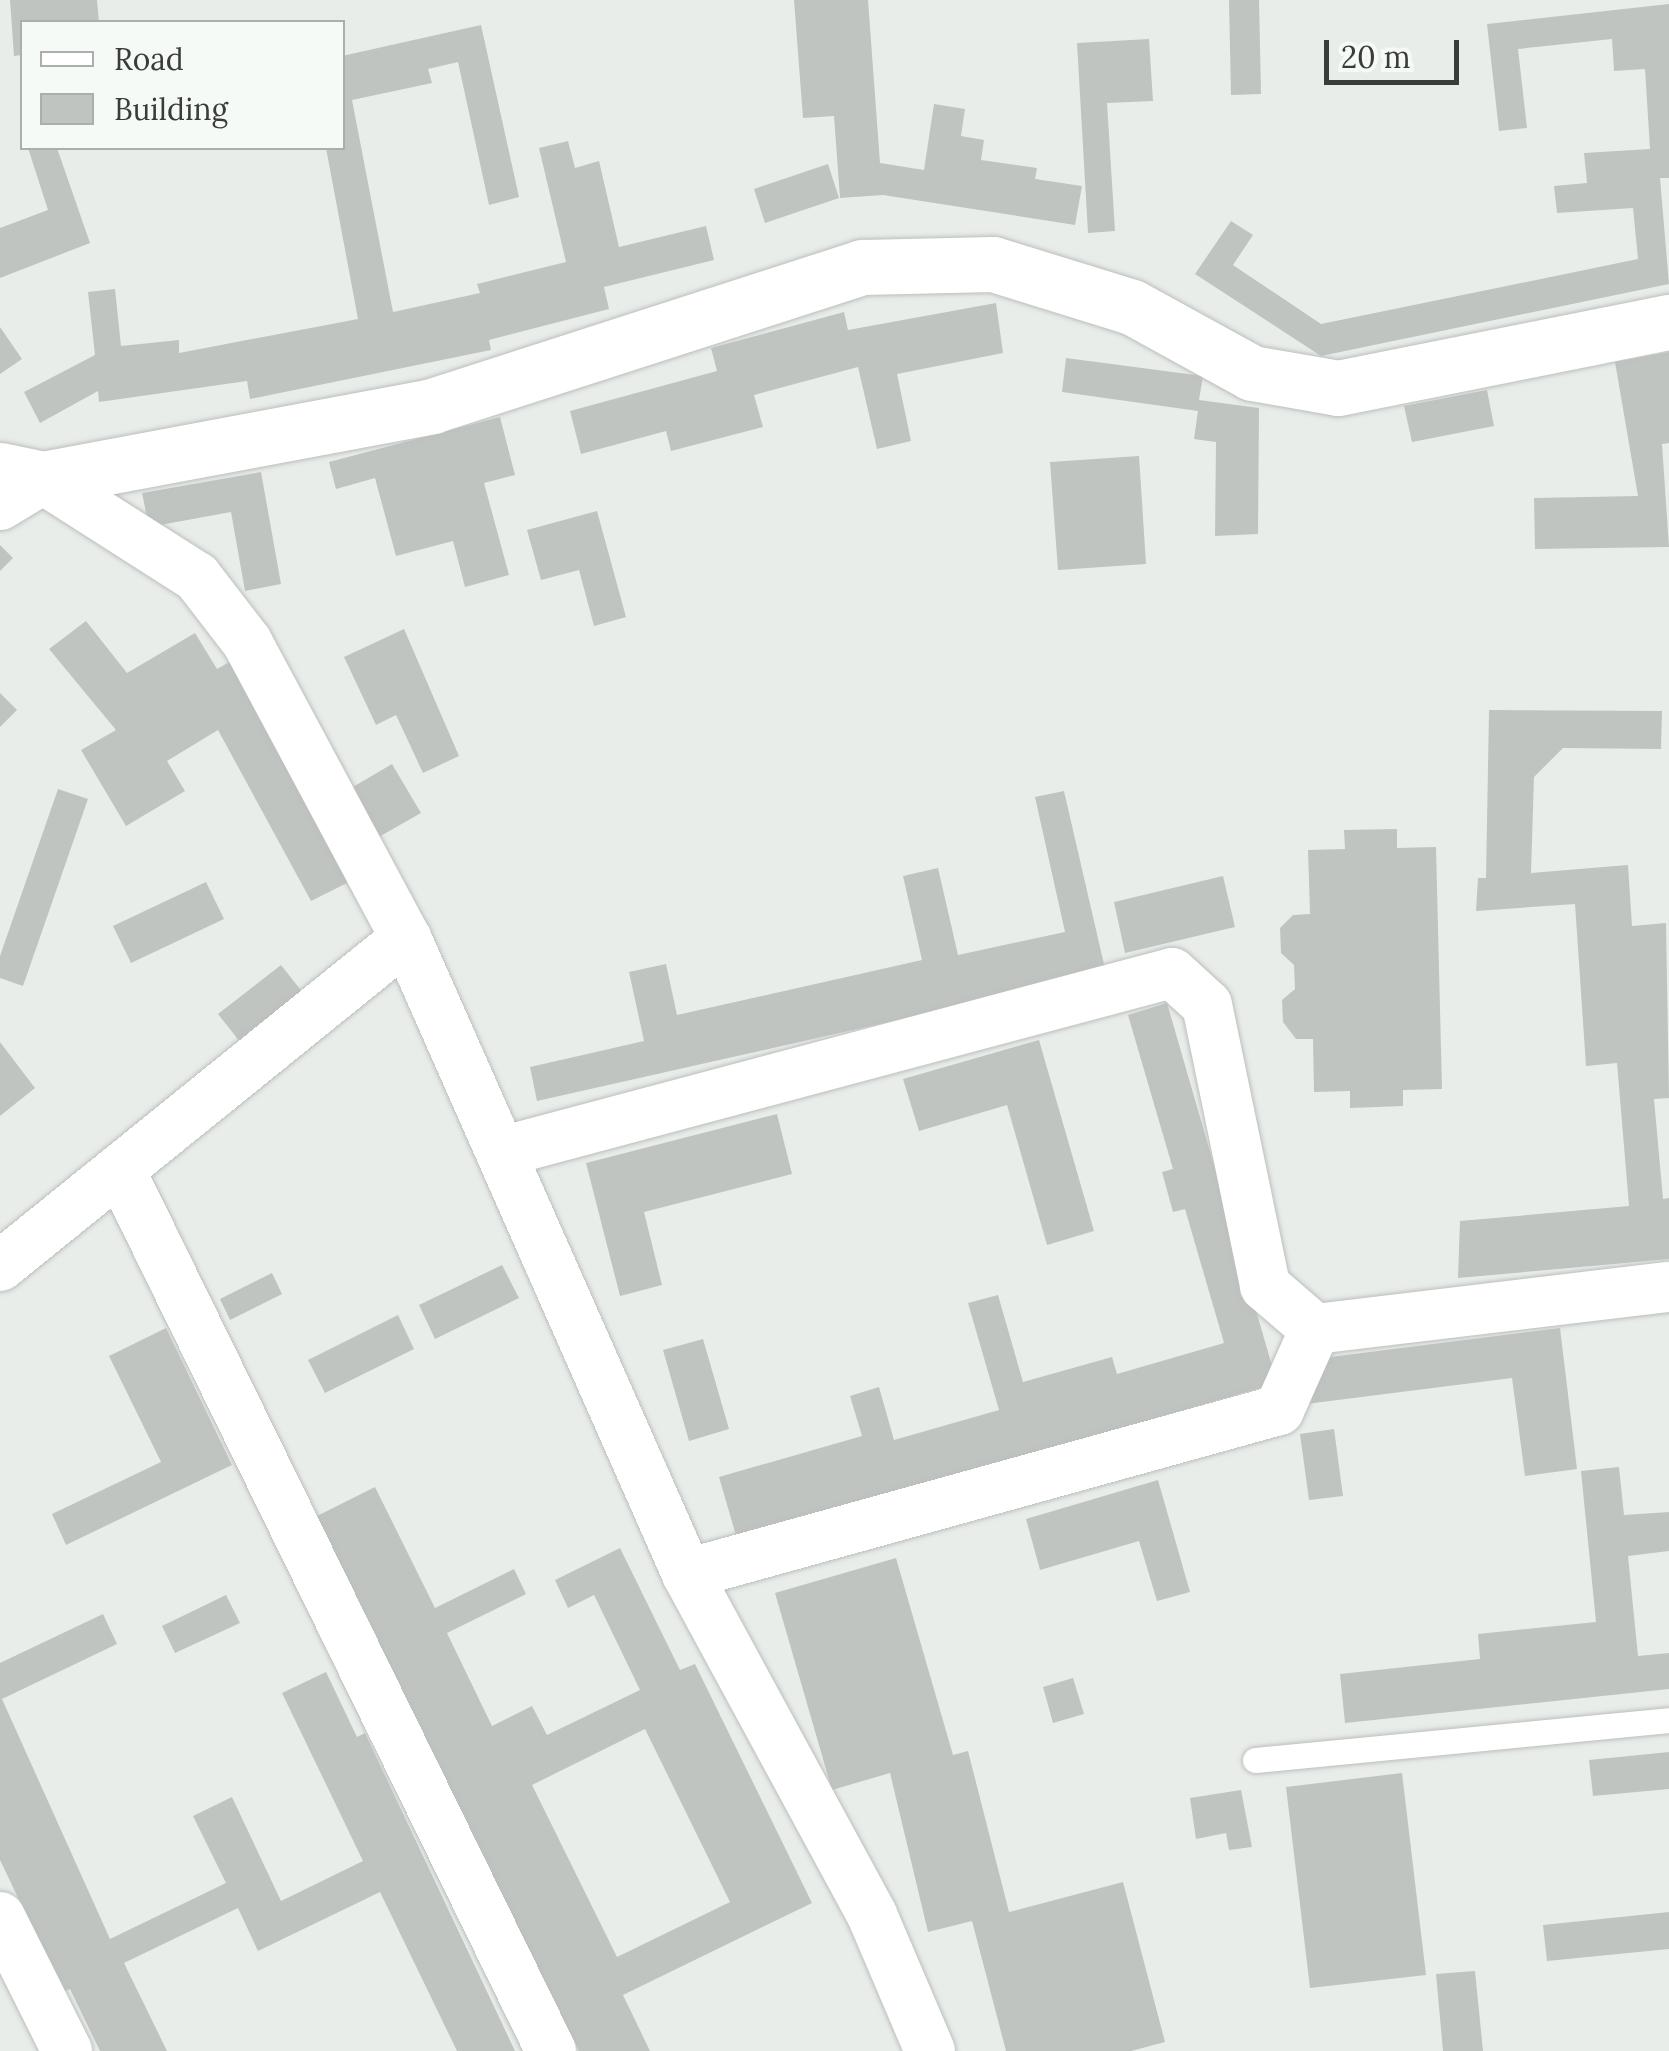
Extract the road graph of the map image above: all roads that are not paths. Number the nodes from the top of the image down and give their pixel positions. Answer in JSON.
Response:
{"nodes":[{"id":1,"x":1669,"y":322,"type":"edge"},
{"id":2,"x":14,"y":485,"type":"edge"},
{"id":3,"x":406,"y":938,"type":"junction"},
{"id":4,"x":500,"y":1152,"type":"junction"},
{"id":5,"x":120,"y":1170,"type":"junction"},
{"id":6,"x":0,"y":1266,"type":"edge"},
{"id":7,"x":1669,"y":1288,"type":"edge"},
{"id":8,"x":1315,"y":1329,"type":"junction"},
{"id":9,"x":687,"y":1574,"type":"junction"},
{"id":10,"x":1669,"y":1720,"type":"edge"},
{"id":11,"x":1255,"y":1760,"type":"dead end"},
{"id":12,"x":0,"y":1917,"type":"edge"},
{"id":13,"x":67,"y":2051,"type":"edge"},
{"id":14,"x":551,"y":2051,"type":"edge"},
{"id":15,"x":930,"y":2051,"type":"edge"}],
"edges":[{"from":1,"to":2,"type":"street"},
{"from":2,"to":3,"type":"street"},
{"from":3,"to":4,"type":"street"},
{"from":3,"to":5,"type":"street"},
{"from":4,"to":8,"type":"street"},
{"from":4,"to":9,"type":"street"},
{"from":5,"to":6,"type":"street"},
{"from":5,"to":14,"type":"street"},
{"from":7,"to":8,"type":"street"},
{"from":8,"to":9,"type":"street"},
{"from":9,"to":15,"type":"street"},
{"from":10,"to":11,"type":"lane"},
{"from":12,"to":13,"type":"street"}]}
